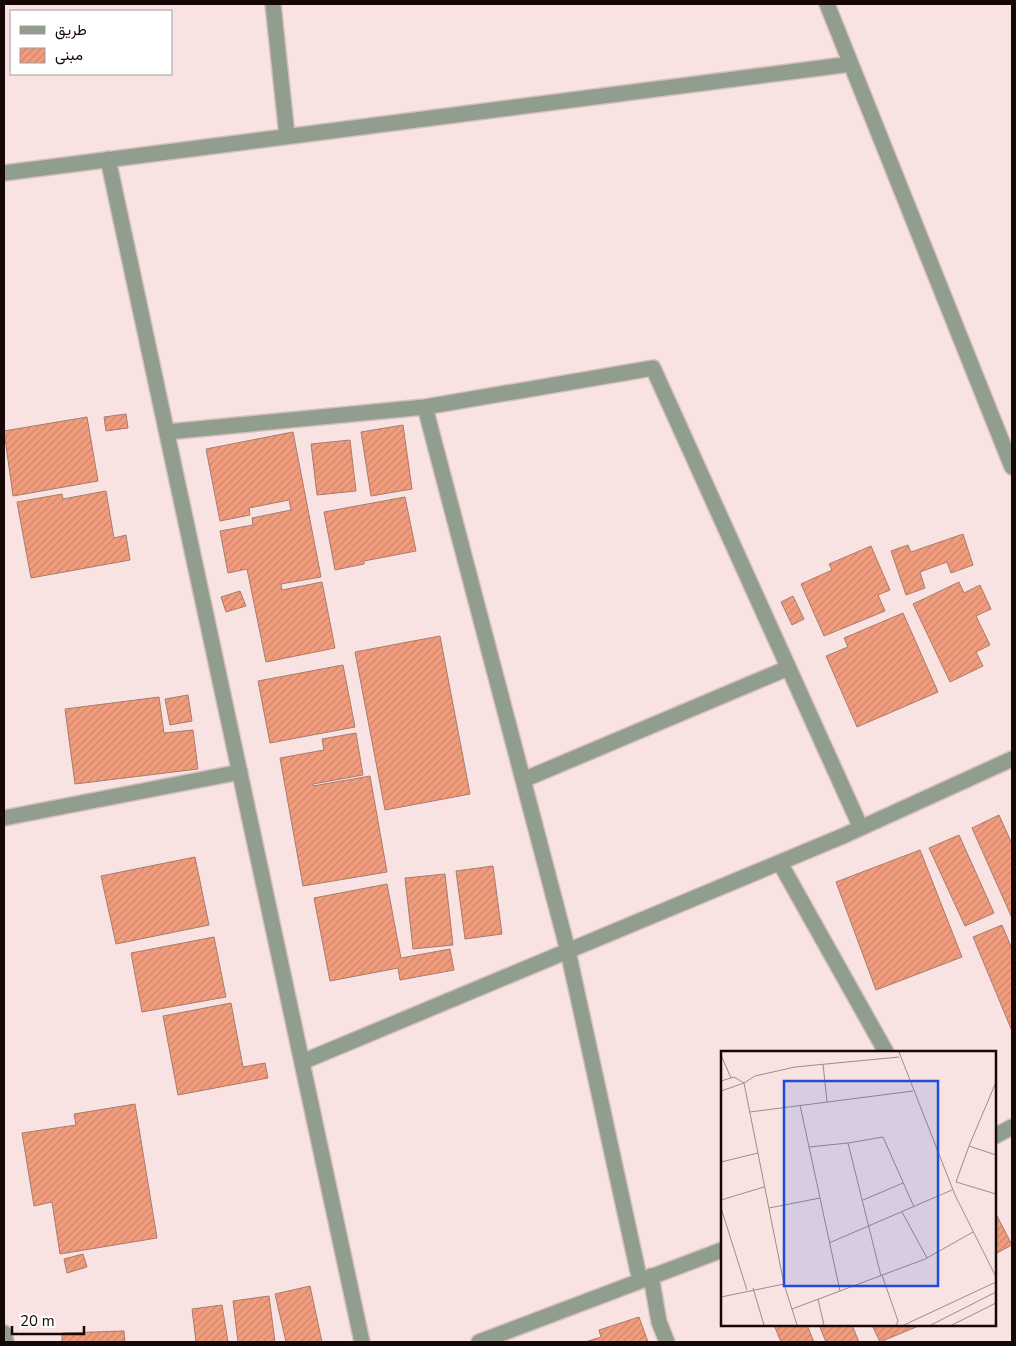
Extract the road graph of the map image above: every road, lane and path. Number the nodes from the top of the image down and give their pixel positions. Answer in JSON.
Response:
{"nodes":[{"id":1,"x":273,"y":4,"type":"edge"},
{"id":2,"x":828,"y":4,"type":"edge"},
{"id":3,"x":851,"y":64,"type":"junction"},
{"id":4,"x":287,"y":136,"type":"junction"},
{"id":5,"x":108,"y":159,"type":"junction"},
{"id":6,"x":4,"y":173,"type":"edge"},
{"id":7,"x":425,"y":407,"type":"junction"},
{"id":8,"x":167,"y":432,"type":"junction"},
{"id":9,"x":1012,"y":467,"type":"edge"},
{"id":10,"x":788,"y":668,"type":"junction"},
{"id":11,"x":1012,"y":759,"type":"edge"},
{"id":12,"x":240,"y":772,"type":"junction"},
{"id":13,"x":523,"y":780,"type":"junction"},
{"id":14,"x":4,"y":818,"type":"edge"},
{"id":15,"x":861,"y":828,"type":"junction"},
{"id":16,"x":780,"y":863,"type":"junction"},
{"id":17,"x":568,"y":951,"type":"junction"},
{"id":18,"x":885,"y":1051,"type":"edge"},
{"id":19,"x":302,"y":1062,"type":"junction"},
{"id":20,"x":1012,"y":1126,"type":"edge"},
{"id":21,"x":996,"y":1135,"type":"edge"},
{"id":22,"x":721,"y":1250,"type":"edge"},
{"id":23,"x":645,"y":1278,"type":"junction"},
{"id":24,"x":4,"y":1334,"type":"edge"},
{"id":25,"x":6,"y":1342,"type":"edge"},
{"id":26,"x":362,"y":1342,"type":"edge"},
{"id":27,"x":479,"y":1342,"type":"edge"},
{"id":28,"x":667,"y":1342,"type":"edge"}],
"edges":[{"from":1,"to":4,"type":"street"},
{"from":2,"to":3,"type":"street"},
{"from":3,"to":4,"type":"street"},
{"from":3,"to":9,"type":"street"},
{"from":4,"to":5,"type":"street"},
{"from":5,"to":6,"type":"street"},
{"from":5,"to":8,"type":"street"},
{"from":7,"to":8,"type":"street"},
{"from":7,"to":10,"type":"street"},
{"from":7,"to":13,"type":"street"},
{"from":8,"to":12,"type":"street"},
{"from":10,"to":13,"type":"street"},
{"from":10,"to":15,"type":"street"},
{"from":11,"to":15,"type":"street"},
{"from":12,"to":14,"type":"street"},
{"from":12,"to":19,"type":"street"},
{"from":13,"to":17,"type":"street"},
{"from":15,"to":16,"type":"street"},
{"from":16,"to":17,"type":"street"},
{"from":16,"to":18,"type":"street"},
{"from":17,"to":19,"type":"street"},
{"from":17,"to":23,"type":"street"},
{"from":19,"to":26,"type":"street"},
{"from":20,"to":21,"type":"street"},
{"from":22,"to":23,"type":"street"},
{"from":23,"to":27,"type":"street"},
{"from":23,"to":28,"type":"street"},
{"from":24,"to":25,"type":"street"}]}
